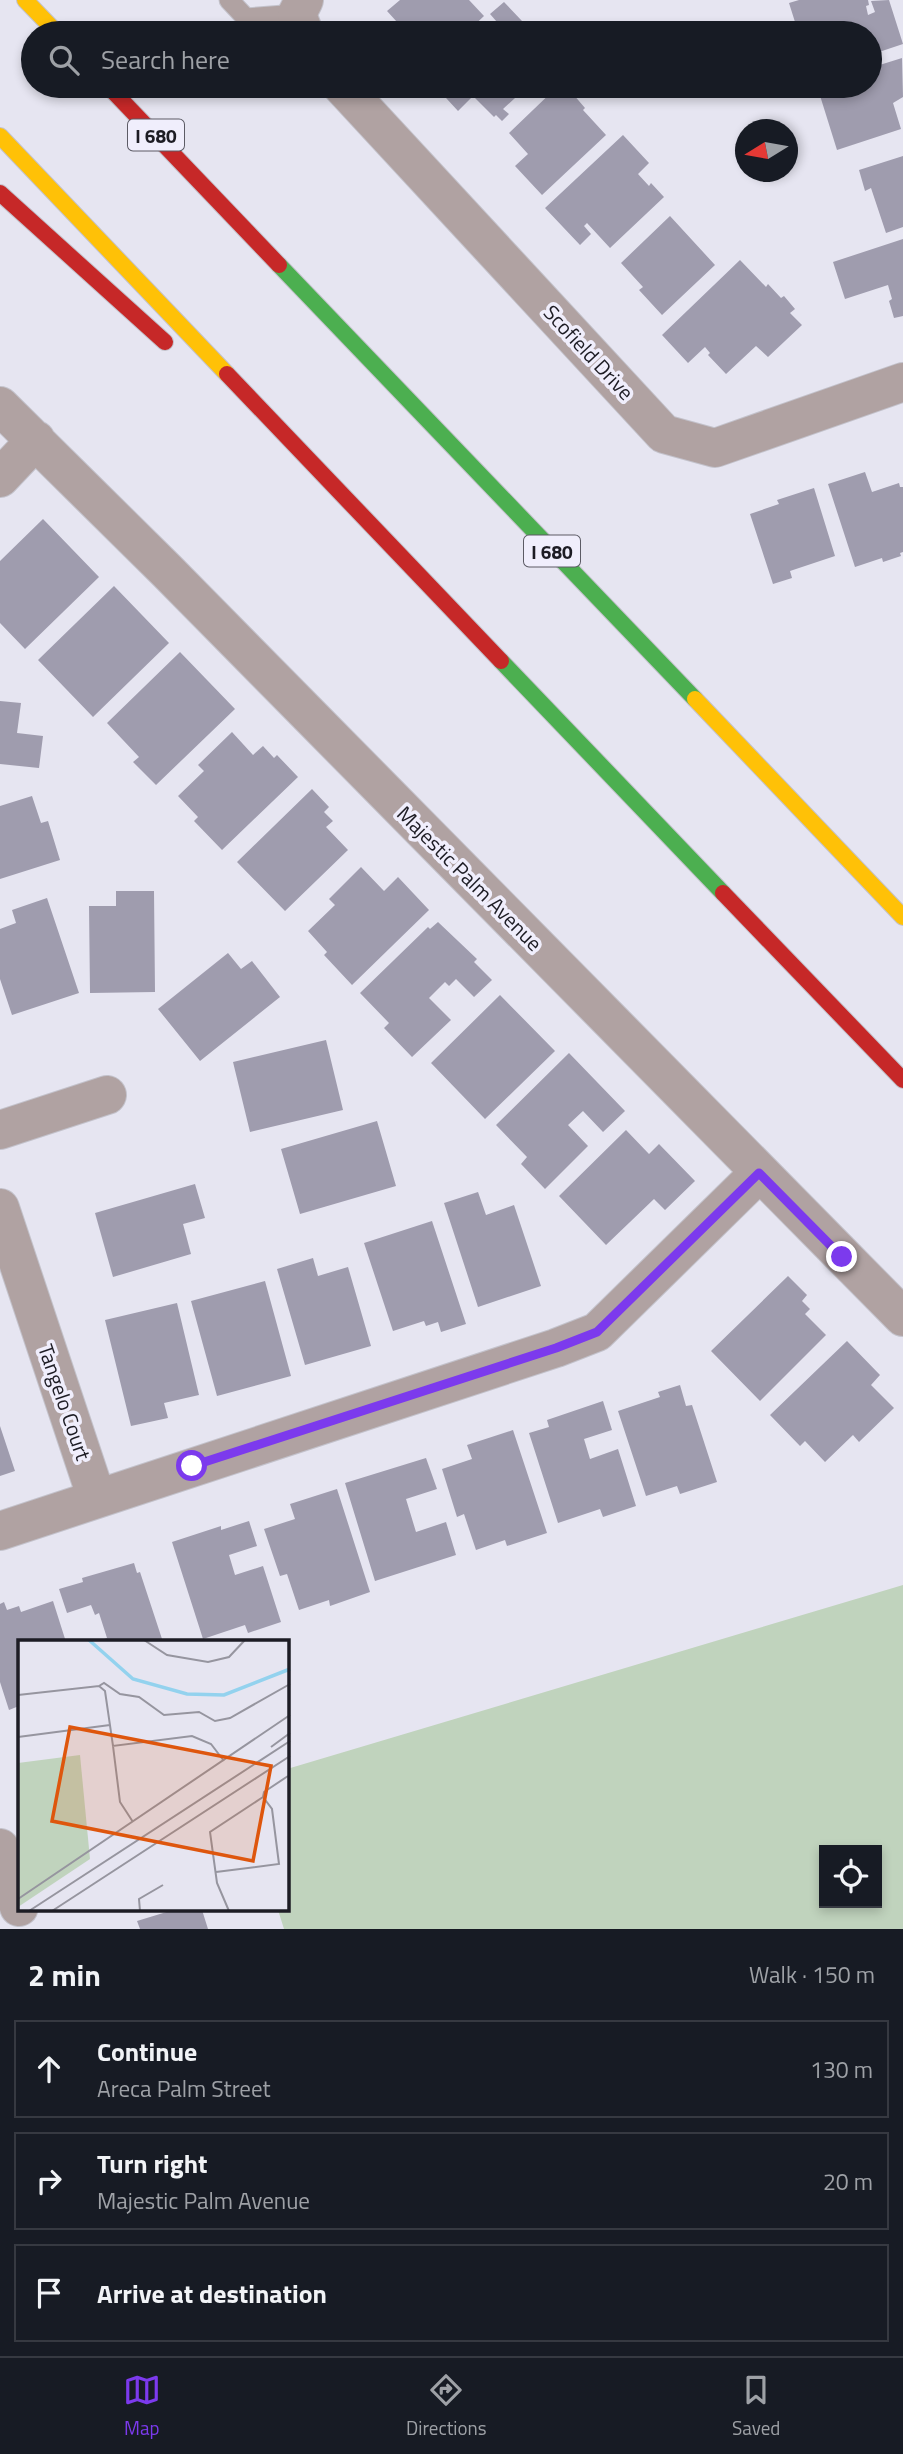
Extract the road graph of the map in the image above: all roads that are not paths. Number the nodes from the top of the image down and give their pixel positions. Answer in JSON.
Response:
{"nodes":[{"id":1,"x":25,"y":0,"type":"edge"},
{"id":2,"x":229,"y":0,"type":"edge"},
{"id":3,"x":301,"y":16,"type":"edge"},
{"id":4,"x":45,"y":21,"type":"edge"},
{"id":5,"x":120,"y":98,"type":"edge"},
{"id":6,"x":132,"y":98,"type":"edge"},
{"id":7,"x":353,"y":98,"type":"edge"},
{"id":8,"x":0,"y":136,"type":"edge"},
{"id":9,"x":203,"y":184,"type":"junction"},
{"id":10,"x":0,"y":193,"type":"edge"},
{"id":11,"x":173,"y":350,"type":"dead end"},
{"id":12,"x":903,"y":382,"type":"edge"},
{"id":13,"x":234,"y":405,"type":"dead end"},
{"id":14,"x":0,"y":406,"type":"edge"},
{"id":15,"x":36,"y":440,"type":"junction"},
{"id":16,"x":0,"y":478,"type":"edge"},
{"id":17,"x":397,"y":553,"type":"junction"},
{"id":18,"x":903,"y":917,"type":"edge"},
{"id":19,"x":903,"y":1080,"type":"edge"},
{"id":20,"x":107,"y":1095,"type":"dead end"},
{"id":21,"x":0,"y":1130,"type":"edge"},
{"id":22,"x":759,"y":1173,"type":"junction"},
{"id":23,"x":0,"y":1208,"type":"edge"},
{"id":24,"x":903,"y":1317,"type":"edge"},
{"id":25,"x":97,"y":1499,"type":"junction"},
{"id":26,"x":0,"y":1531,"type":"edge"},
{"id":27,"x":0,"y":1848,"type":"edge"},
{"id":28,"x":18,"y":1902,"type":"edge"},
{"id":29,"x":21,"y":1912,"type":"edge"},
{"id":30,"x":27,"y":1929,"type":"edge"}],
"edges":[{"from":1,"to":4,"type":"highway"},
{"from":2,"to":3,"type":"lane"},
{"from":5,"to":9,"type":"highway","number":"I 680"},
{"from":6,"to":9,"type":"highway"},
{"from":7,"to":12,"type":"street","name":"Scofield Drive"},
{"from":8,"to":17,"type":"highway"},
{"from":9,"to":18,"type":"highway","number":"I 680"},
{"from":10,"to":11,"type":"highway"},
{"from":13,"to":17,"type":"highway"},
{"from":14,"to":15,"type":"street","name":"Majestic Palm Avenue"},
{"from":15,"to":16,"type":"street"},
{"from":15,"to":22,"type":"street","name":"Majestic Palm Avenue"},
{"from":17,"to":19,"type":"highway"},
{"from":20,"to":21,"type":"street"},
{"from":22,"to":24,"type":"street","name":"Majestic Palm Avenue"},
{"from":22,"to":25,"type":"street"},
{"from":23,"to":25,"type":"street","name":"Tangelo Court"},
{"from":25,"to":26,"type":"street"},
{"from":27,"to":28,"type":"street"},
{"from":29,"to":30,"type":"street"}]}
